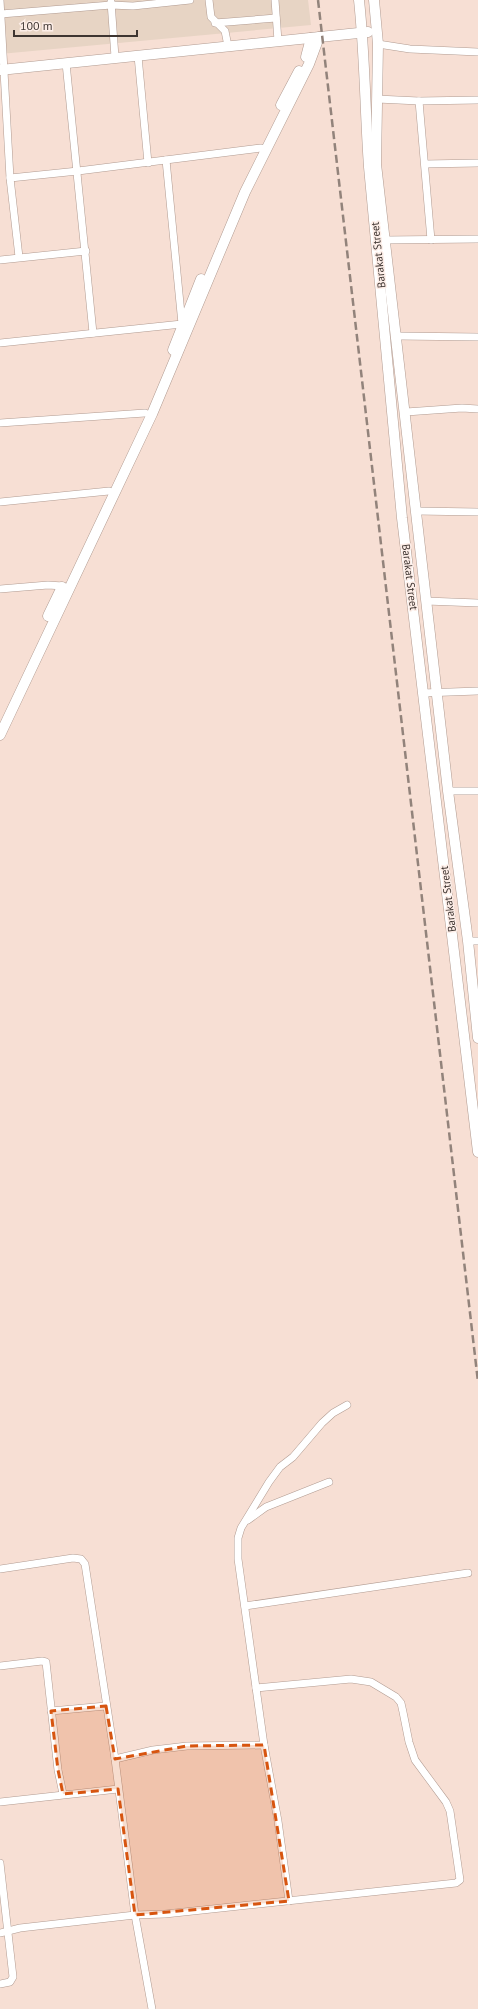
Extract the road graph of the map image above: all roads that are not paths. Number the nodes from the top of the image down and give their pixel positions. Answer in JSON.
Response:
{"nodes":[{"id":1,"x":0,"y":0,"type":"edge"},
{"id":2,"x":190,"y":0,"type":"edge"},
{"id":3,"x":209,"y":0,"type":"edge"},
{"id":4,"x":275,"y":0,"type":"edge"},
{"id":5,"x":359,"y":0,"type":"edge"},
{"id":6,"x":374,"y":0,"type":"edge"},
{"id":7,"x":111,"y":2,"type":"edge"},
{"id":8,"x":1,"y":14,"type":"junction"},
{"id":9,"x":276,"y":18,"type":"junction"},
{"id":10,"x":215,"y":23,"type":"junction"},
{"id":11,"x":377,"y":31,"type":"junction"},
{"id":12,"x":363,"y":32,"type":"junction"},
{"id":13,"x":315,"y":37,"type":"junction"},
{"id":14,"x":278,"y":41,"type":"junction"},
{"id":15,"x":378,"y":44,"type":"junction"},
{"id":16,"x":228,"y":46,"type":"junction"},
{"id":17,"x":478,"y":52,"type":"edge"},
{"id":18,"x":138,"y":56,"type":"junction"},
{"id":19,"x":115,"y":57,"type":"junction"},
{"id":20,"x":66,"y":63,"type":"junction"},
{"id":21,"x":2,"y":69,"type":"edge"},
{"id":22,"x":377,"y":98,"type":"junction"},
{"id":23,"x":478,"y":100,"type":"edge"},
{"id":24,"x":419,"y":101,"type":"junction"},
{"id":25,"x":4,"y":140,"type":"edge"},
{"id":26,"x":261,"y":148,"type":"junction"},
{"id":27,"x":166,"y":160,"type":"junction"},
{"id":28,"x":148,"y":163,"type":"junction"},
{"id":29,"x":478,"y":163,"type":"edge"},
{"id":30,"x":425,"y":164,"type":"junction"},
{"id":31,"x":78,"y":171,"type":"junction"},
{"id":32,"x":10,"y":178,"type":"junction"},
{"id":33,"x":478,"y":239,"type":"edge"},
{"id":34,"x":384,"y":240,"type":"junction"},
{"id":35,"x":432,"y":240,"type":"junction"},
{"id":36,"x":86,"y":251,"type":"junction"},
{"id":37,"x":19,"y":257,"type":"junction"},
{"id":38,"x":0,"y":260,"type":"edge"},
{"id":39,"x":199,"y":292,"type":"junction"},
{"id":40,"x":182,"y":324,"type":"junction"},
{"id":41,"x":93,"y":334,"type":"junction"},
{"id":42,"x":397,"y":336,"type":"junction"},
{"id":43,"x":478,"y":337,"type":"edge"},
{"id":44,"x":0,"y":343,"type":"edge"},
{"id":45,"x":478,"y":409,"type":"edge"},
{"id":46,"x":406,"y":412,"type":"junction"},
{"id":47,"x":145,"y":413,"type":"junction"},
{"id":48,"x":0,"y":423,"type":"edge"},
{"id":49,"x":108,"y":491,"type":"junction"},
{"id":50,"x":0,"y":502,"type":"edge"},
{"id":51,"x":416,"y":510,"type":"junction"},
{"id":52,"x":478,"y":512,"type":"edge"},
{"id":53,"x":63,"y":586,"type":"junction"},
{"id":54,"x":0,"y":589,"type":"edge"},
{"id":55,"x":426,"y":601,"type":"junction"},
{"id":56,"x":478,"y":603,"type":"edge"},
{"id":57,"x":478,"y":691,"type":"edge"},
{"id":58,"x":437,"y":692,"type":"junction"},
{"id":59,"x":423,"y":693,"type":"junction"},
{"id":60,"x":0,"y":720,"type":"edge"},
{"id":61,"x":0,"y":735,"type":"edge"},
{"id":62,"x":448,"y":791,"type":"junction"},
{"id":63,"x":478,"y":791,"type":"edge"},
{"id":64,"x":473,"y":941,"type":"edge"},
{"id":65,"x":478,"y":1038,"type":"edge"},
{"id":66,"x":478,"y":1152,"type":"edge"},
{"id":67,"x":348,"y":1405,"type":"dead end"},
{"id":68,"x":329,"y":1482,"type":"dead end"},
{"id":69,"x":246,"y":1521,"type":"junction"},
{"id":70,"x":0,"y":1569,"type":"edge"},
{"id":71,"x":468,"y":1573,"type":"dead end"},
{"id":72,"x":245,"y":1606,"type":"junction"},
{"id":73,"x":0,"y":1666,"type":"edge"},
{"id":74,"x":256,"y":1688,"type":"junction"},
{"id":75,"x":106,"y":1706,"type":"junction"},
{"id":76,"x":51,"y":1711,"type":"junction"},
{"id":77,"x":264,"y":1745,"type":"junction"},
{"id":78,"x":115,"y":1759,"type":"junction"},
{"id":79,"x":118,"y":1789,"type":"junction"},
{"id":80,"x":63,"y":1794,"type":"junction"},
{"id":81,"x":0,"y":1802,"type":"edge"},
{"id":82,"x":0,"y":1863,"type":"edge"},
{"id":83,"x":288,"y":1901,"type":"junction"},
{"id":84,"x":135,"y":1915,"type":"junction"},
{"id":85,"x":7,"y":1930,"type":"junction"},
{"id":86,"x":0,"y":1933,"type":"edge"},
{"id":87,"x":0,"y":1984,"type":"edge"},
{"id":88,"x":152,"y":2009,"type":"edge"}],
"edges":[{"from":1,"to":8,"type":"street"},
{"from":2,"to":7,"type":"street"},
{"from":3,"to":10,"type":"street"},
{"from":4,"to":9,"type":"street"},
{"from":5,"to":12,"type":"main road","name":"Barakat Street"},
{"from":6,"to":11,"type":"main road","name":"Barakat Street"},
{"from":7,"to":8,"type":"street"},
{"from":7,"to":19,"type":"street"},
{"from":8,"to":21,"type":"street"},
{"from":9,"to":10,"type":"street"},
{"from":9,"to":14,"type":"street"},
{"from":10,"to":16,"type":"street"},
{"from":11,"to":12,"type":"main road"},
{"from":11,"to":15,"type":"main road","name":"Barakat Street"},
{"from":12,"to":13,"type":"main road"},
{"from":12,"to":59,"type":"main road","name":"Barakat Street"},
{"from":13,"to":14,"type":"main road"},
{"from":13,"to":26,"type":"main road"},
{"from":13,"to":39,"type":"main road"},
{"from":14,"to":16,"type":"main road"},
{"from":15,"to":17,"type":"street"},
{"from":15,"to":22,"type":"main road","name":"Barakat Street"},
{"from":16,"to":18,"type":"main road"},
{"from":18,"to":19,"type":"main road"},
{"from":18,"to":28,"type":"street"},
{"from":19,"to":20,"type":"main road"},
{"from":20,"to":21,"type":"main road"},
{"from":20,"to":31,"type":"street"},
{"from":21,"to":25,"type":"street"},
{"from":22,"to":24,"type":"street"},
{"from":22,"to":34,"type":"main road","name":"Barakat Street"},
{"from":23,"to":24,"type":"street"},
{"from":24,"to":30,"type":"street"},
{"from":25,"to":32,"type":"street"},
{"from":26,"to":27,"type":"street"},
{"from":26,"to":39,"type":"main road"},
{"from":27,"to":28,"type":"street"},
{"from":27,"to":40,"type":"street"},
{"from":28,"to":31,"type":"street"},
{"from":29,"to":30,"type":"street"},
{"from":30,"to":35,"type":"street"},
{"from":31,"to":32,"type":"street"},
{"from":31,"to":36,"type":"street"},
{"from":32,"to":37,"type":"street"},
{"from":33,"to":35,"type":"street"},
{"from":34,"to":35,"type":"street"},
{"from":34,"to":42,"type":"main road","name":"Barakat Street"},
{"from":36,"to":37,"type":"street"},
{"from":36,"to":41,"type":"street"},
{"from":37,"to":38,"type":"street"},
{"from":39,"to":40,"type":"main road"},
{"from":39,"to":61,"type":"main road"},
{"from":40,"to":41,"type":"street"},
{"from":40,"to":47,"type":"main road"},
{"from":41,"to":44,"type":"street"},
{"from":42,"to":43,"type":"street"},
{"from":42,"to":46,"type":"main road","name":"Barakat Street"},
{"from":45,"to":46,"type":"street"},
{"from":46,"to":51,"type":"main road","name":"Barakat Street"},
{"from":47,"to":48,"type":"street"},
{"from":47,"to":49,"type":"main road"},
{"from":49,"to":50,"type":"street"},
{"from":49,"to":53,"type":"main road"},
{"from":51,"to":52,"type":"street"},
{"from":51,"to":55,"type":"main road","name":"Barakat Street"},
{"from":53,"to":54,"type":"street"},
{"from":53,"to":60,"type":"main road"},
{"from":55,"to":56,"type":"street"},
{"from":55,"to":58,"type":"main road","name":"Barakat Street"},
{"from":57,"to":58,"type":"street"},
{"from":58,"to":59,"type":"street"},
{"from":58,"to":62,"type":"main road","name":"Barakat Street"},
{"from":59,"to":66,"type":"main road","name":"Barakat Street"},
{"from":62,"to":63,"type":"street"},
{"from":62,"to":64,"type":"main road","name":"Barakat Street"},
{"from":64,"to":65,"type":"main road","name":"Barakat Street"},
{"from":67,"to":69,"type":"street"},
{"from":68,"to":69,"type":"street"},
{"from":69,"to":72,"type":"street"},
{"from":70,"to":75,"type":"street"},
{"from":71,"to":72,"type":"street"},
{"from":72,"to":74,"type":"street"},
{"from":73,"to":76,"type":"street"},
{"from":74,"to":77,"type":"street"},
{"from":74,"to":83,"type":"street"},
{"from":75,"to":76,"type":"street"},
{"from":75,"to":78,"type":"street"},
{"from":76,"to":80,"type":"street"},
{"from":77,"to":78,"type":"street"},
{"from":77,"to":83,"type":"street"},
{"from":78,"to":79,"type":"street"},
{"from":79,"to":80,"type":"street"},
{"from":79,"to":84,"type":"street"},
{"from":80,"to":81,"type":"street"},
{"from":82,"to":85,"type":"street"},
{"from":83,"to":84,"type":"street"},
{"from":84,"to":85,"type":"street"},
{"from":84,"to":88,"type":"street"},
{"from":85,"to":86,"type":"street"},
{"from":85,"to":87,"type":"street"}]}
